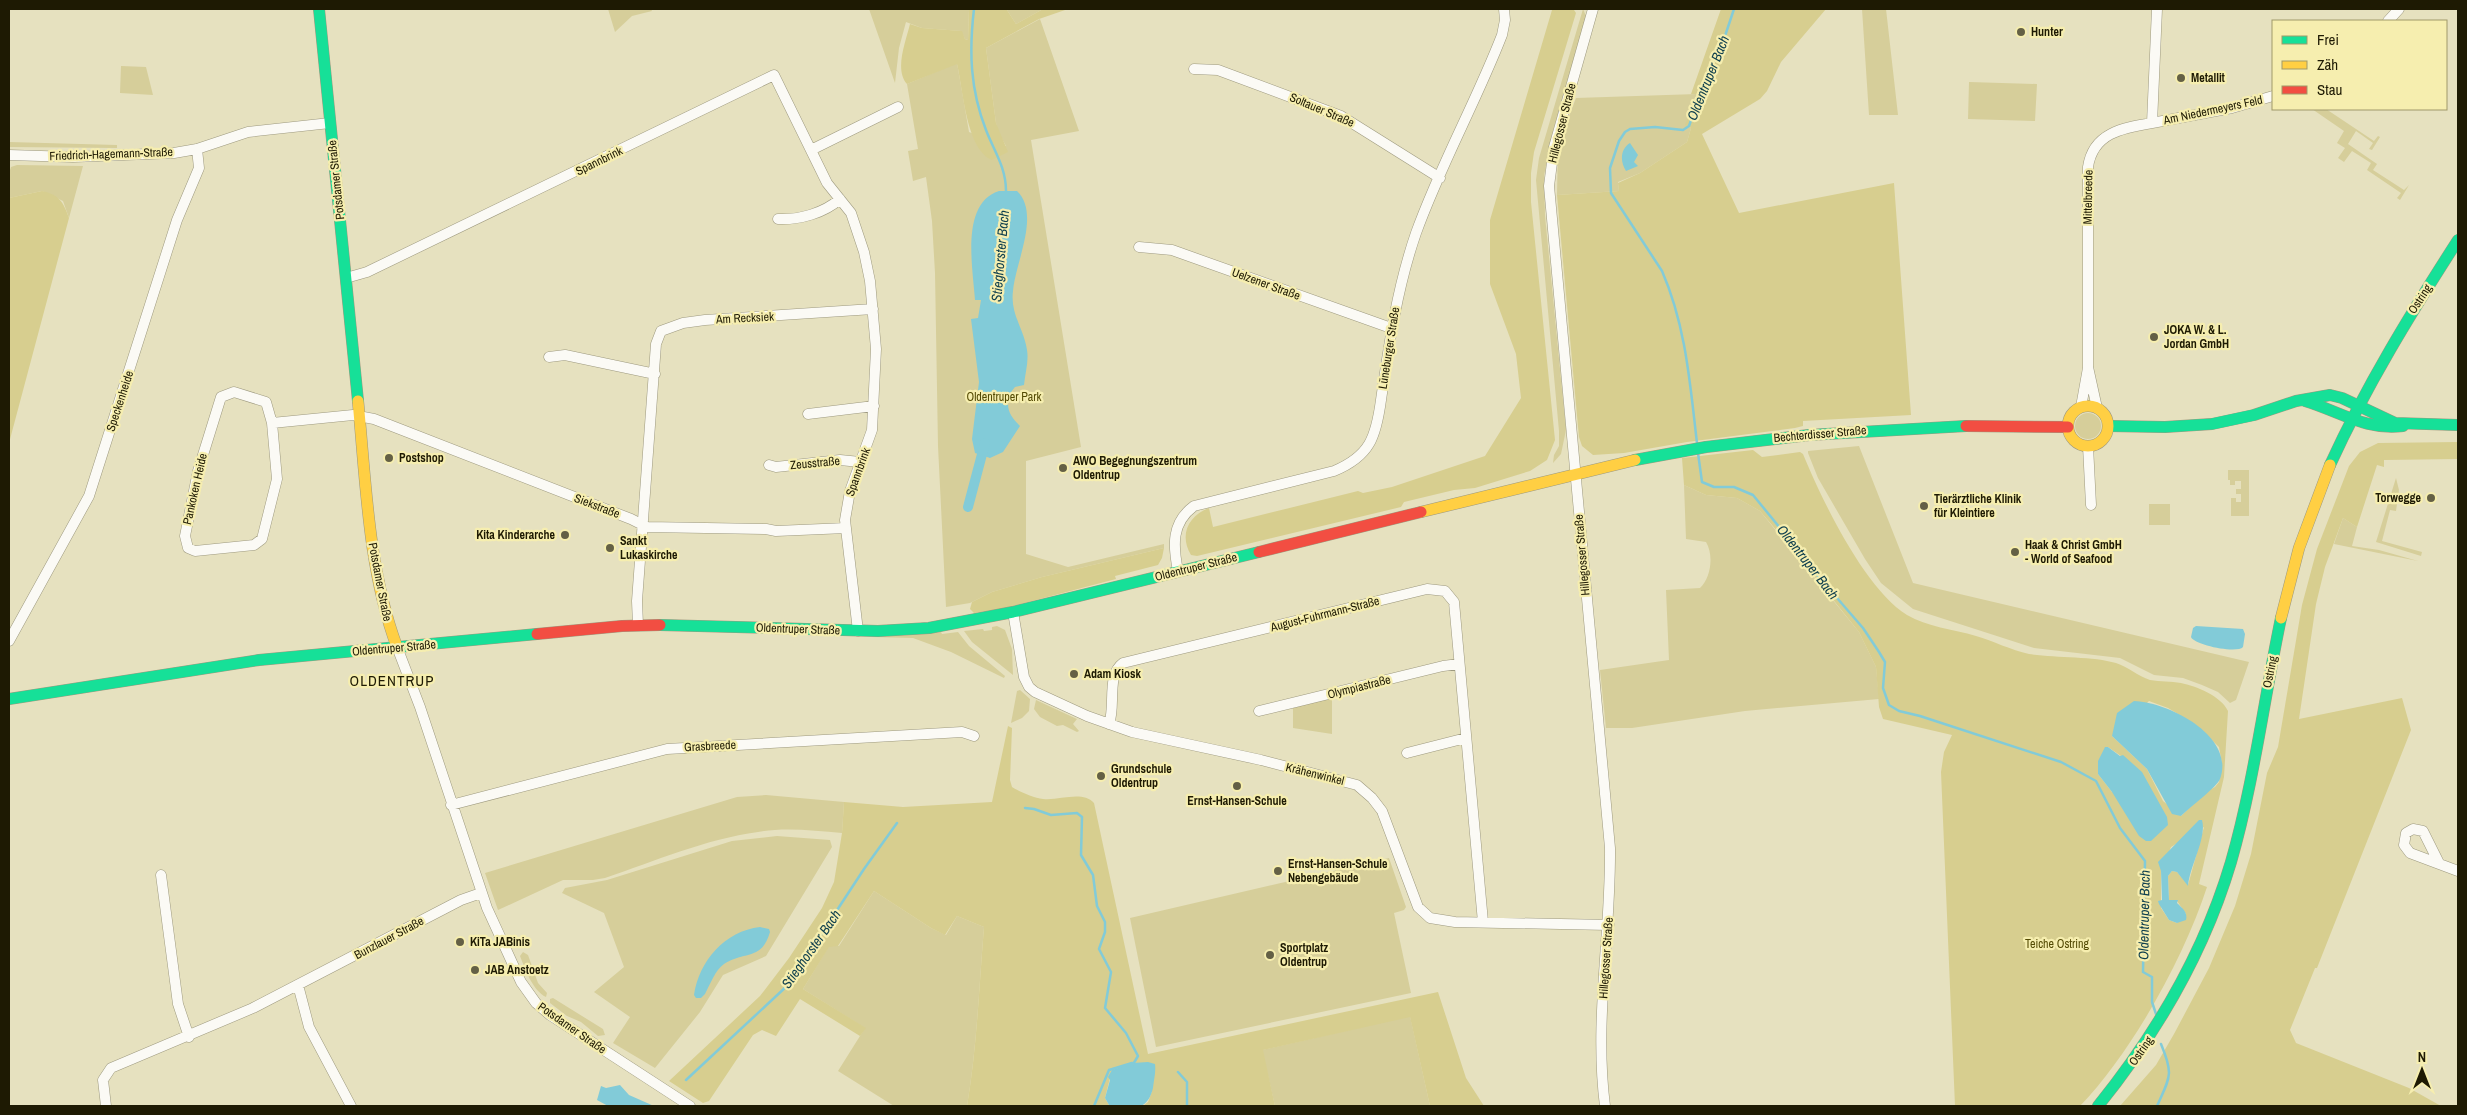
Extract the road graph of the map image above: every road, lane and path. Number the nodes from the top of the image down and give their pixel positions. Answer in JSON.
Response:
{"nodes":[{"id":1,"x":319,"y":9,"type":"edge"},
{"id":2,"x":1504,"y":9,"type":"edge"},
{"id":3,"x":1594,"y":9,"type":"edge"},
{"id":4,"x":2156,"y":9,"type":"edge"},
{"id":5,"x":2399,"y":9,"type":"edge"},
{"id":6,"x":2389,"y":20,"type":"edge"},
{"id":7,"x":1194,"y":69,"type":"dead end"},
{"id":8,"x":2272,"y":96,"type":"edge"},
{"id":9,"x":898,"y":107,"type":"dead end"},
{"id":10,"x":330,"y":123,"type":"junction"},
{"id":11,"x":2152,"y":123,"type":"junction"},
{"id":12,"x":197,"y":149,"type":"junction"},
{"id":13,"x":811,"y":150,"type":"junction"},
{"id":14,"x":9,"y":155,"type":"edge"},
{"id":15,"x":1440,"y":178,"type":"junction"},
{"id":16,"x":840,"y":198,"type":"junction"},
{"id":17,"x":778,"y":219,"type":"dead end"},
{"id":18,"x":2458,"y":240,"type":"edge"},
{"id":19,"x":1139,"y":247,"type":"dead end"},
{"id":20,"x":346,"y":278,"type":"junction"},
{"id":21,"x":873,"y":309,"type":"junction"},
{"id":22,"x":1392,"y":328,"type":"junction"},
{"id":23,"x":549,"y":357,"type":"dead end"},
{"id":24,"x":2088,"y":367,"type":"junction"},
{"id":25,"x":655,"y":374,"type":"junction"},
{"id":26,"x":2304,"y":400,"type":"junction"},
{"id":27,"x":2357,"y":405,"type":"junction"},
{"id":28,"x":874,"y":406,"type":"junction"},
{"id":29,"x":2081,"y":407,"type":"junction"},
{"id":30,"x":2097,"y":408,"type":"junction"},
{"id":31,"x":808,"y":414,"type":"dead end"},
{"id":32,"x":359,"y":416,"type":"junction"},
{"id":33,"x":2350,"y":418,"type":"junction"},
{"id":34,"x":272,"y":423,"type":"junction"},
{"id":35,"x":2408,"y":425,"type":"junction"},
{"id":36,"x":2458,"y":425,"type":"edge"},
{"id":37,"x":2068,"y":426,"type":"junction"},
{"id":38,"x":2109,"y":426,"type":"junction"},
{"id":39,"x":2088,"y":446,"type":"junction"},
{"id":40,"x":860,"y":462,"type":"junction"},
{"id":41,"x":769,"y":464,"type":"dead end"},
{"id":42,"x":1574,"y":474,"type":"junction"},
{"id":43,"x":2091,"y":505,"type":"dead end"},
{"id":44,"x":643,"y":526,"type":"junction"},
{"id":45,"x":846,"y":528,"type":"junction"},
{"id":46,"x":1178,"y":571,"type":"junction"},
{"id":47,"x":1013,"y":612,"type":"junction"},
{"id":48,"x":638,"y":625,"type":"junction"},
{"id":49,"x":858,"y":631,"type":"junction"},
{"id":50,"x":9,"y":641,"type":"edge"},
{"id":51,"x":397,"y":647,"type":"junction"},
{"id":52,"x":1460,"y":664,"type":"junction"},
{"id":53,"x":9,"y":699,"type":"edge"},
{"id":54,"x":1259,"y":711,"type":"dead end"},
{"id":55,"x":1109,"y":724,"type":"junction"},
{"id":56,"x":974,"y":736,"type":"dead end"},
{"id":57,"x":1466,"y":738,"type":"junction"},
{"id":58,"x":1407,"y":753,"type":"dead end"},
{"id":59,"x":451,"y":804,"type":"junction"},
{"id":60,"x":2439,"y":863,"type":"dead end"},
{"id":61,"x":2458,"y":871,"type":"edge"},
{"id":62,"x":161,"y":875,"type":"dead end"},
{"id":63,"x":481,"y":893,"type":"junction"},
{"id":64,"x":1483,"y":922,"type":"junction"},
{"id":65,"x":1609,"y":925,"type":"junction"},
{"id":66,"x":298,"y":986,"type":"junction"},
{"id":67,"x":189,"y":1036,"type":"junction"},
{"id":68,"x":106,"y":1106,"type":"edge"},
{"id":69,"x":351,"y":1106,"type":"edge"},
{"id":70,"x":690,"y":1106,"type":"edge"},
{"id":71,"x":1605,"y":1106,"type":"edge"},
{"id":72,"x":2098,"y":1106,"type":"edge"}],
"edges":[{"from":1,"to":10,"type":"street","name":"Potsdamer Straße"},
{"from":2,"to":15,"type":"street","name":"Lüneburger Straße"},
{"from":3,"to":42,"type":"street","name":"Hillegosser Straße"},
{"from":4,"to":11,"type":"street"},
{"from":5,"to":6,"type":"street"},
{"from":7,"to":15,"type":"street","name":"Soltauer Straße"},
{"from":8,"to":11,"type":"street","name":"Am Niedermeyers Feld"},
{"from":9,"to":13,"type":"street"},
{"from":10,"to":12,"type":"street","name":"Friedrich-Hagemann-Straße"},
{"from":10,"to":20,"type":"street","name":"Potsdamer Straße"},
{"from":11,"to":24,"type":"street","name":"Mittelbreede"},
{"from":12,"to":14,"type":"street","name":"Friedrich-Hagemann-Straße"},
{"from":12,"to":50,"type":"street","name":"Speckenheide"},
{"from":13,"to":16,"type":"street","name":"Spannbrink"},
{"from":13,"to":20,"type":"street","name":"Spannbrink"},
{"from":15,"to":22,"type":"street","name":"Lüneburger Straße"},
{"from":16,"to":17,"type":"street"},
{"from":16,"to":21,"type":"street","name":"Spannbrink"},
{"from":18,"to":27,"type":"street","name":"Ostring"},
{"from":19,"to":22,"type":"street","name":"Uelzener Straße"},
{"from":20,"to":32,"type":"street","name":"Potsdamer Straße"},
{"from":21,"to":25,"type":"street","name":"Am Recksiek"},
{"from":21,"to":28,"type":"street","name":"Spannbrink"},
{"from":22,"to":46,"type":"street","name":"Lüneburger Straße"},
{"from":23,"to":25,"type":"street"},
{"from":24,"to":29,"type":"street"},
{"from":24,"to":30,"type":"street"},
{"from":25,"to":44,"type":"street","name":"Am Recksiek"},
{"from":26,"to":27,"type":"street"},
{"from":26,"to":33,"type":"street"},
{"from":26,"to":38,"type":"street"},
{"from":27,"to":33,"type":"street","name":"Ostring"},
{"from":27,"to":35,"type":"street"},
{"from":28,"to":31,"type":"street"},
{"from":28,"to":40,"type":"street","name":"Spannbrink"},
{"from":29,"to":30,"type":"street"},
{"from":29,"to":37,"type":"street"},
{"from":30,"to":38,"type":"street"},
{"from":32,"to":34,"type":"street"},
{"from":32,"to":44,"type":"street","name":"Siekstraße"},
{"from":32,"to":51,"type":"street","name":"Potsdamer Straße"},
{"from":33,"to":35,"type":"street"},
{"from":33,"to":72,"type":"street","name":"Ostring"},
{"from":34,"to":34,"type":"street","name":"Pankoken Heide"},
{"from":35,"to":36,"type":"street"},
{"from":37,"to":39,"type":"street"},
{"from":37,"to":42,"type":"street","name":"Bechterdisser Straße"},
{"from":38,"to":39,"type":"street"},
{"from":39,"to":43,"type":"street"},
{"from":40,"to":41,"type":"street","name":"Zeusstraße"},
{"from":40,"to":45,"type":"street","name":"Spannbrink"},
{"from":42,"to":46,"type":"street","name":"Oldentruper Straße"},
{"from":42,"to":65,"type":"street","name":"Hillegosser Straße"},
{"from":44,"to":45,"type":"street","name":"Siekstraße"},
{"from":44,"to":48,"type":"street","name":"Am Recksiek"},
{"from":45,"to":49,"type":"street","name":"Spannbrink"},
{"from":46,"to":47,"type":"street","name":"Oldentruper Straße"},
{"from":47,"to":49,"type":"street","name":"Oldentruper Straße"},
{"from":47,"to":55,"type":"street","name":"Krähenwinkel"},
{"from":48,"to":49,"type":"street","name":"Oldentruper Straße"},
{"from":48,"to":51,"type":"street","name":"Oldentruper Straße"},
{"from":51,"to":53,"type":"street","name":"Oldentruper Straße"},
{"from":51,"to":59,"type":"street","name":"Potsdamer Straße"},
{"from":52,"to":54,"type":"street","name":"Olympiastraße"},
{"from":52,"to":55,"type":"street","name":"August-Fuhrmann-Straße"},
{"from":52,"to":57,"type":"street","name":"August-Fuhrmann-Straße"},
{"from":55,"to":64,"type":"street","name":"Krähenwinkel"},
{"from":56,"to":59,"type":"street","name":"Grasbreede"},
{"from":57,"to":58,"type":"street"},
{"from":57,"to":64,"type":"street","name":"August-Fuhrmann-Straße"},
{"from":59,"to":63,"type":"street","name":"Potsdamer Straße"},
{"from":60,"to":61,"type":"street"},
{"from":62,"to":67,"type":"street"},
{"from":63,"to":66,"type":"street","name":"Bunzlauer Straße"},
{"from":63,"to":70,"type":"street","name":"Potsdamer Straße"},
{"from":64,"to":65,"type":"street","name":"Krähenwinkel"},
{"from":65,"to":71,"type":"street","name":"Hillegosser Straße"},
{"from":66,"to":67,"type":"street","name":"Bunzlauer Straße"},
{"from":66,"to":69,"type":"street"},
{"from":67,"to":68,"type":"street","name":"Bunzlauer Straße"}]}
